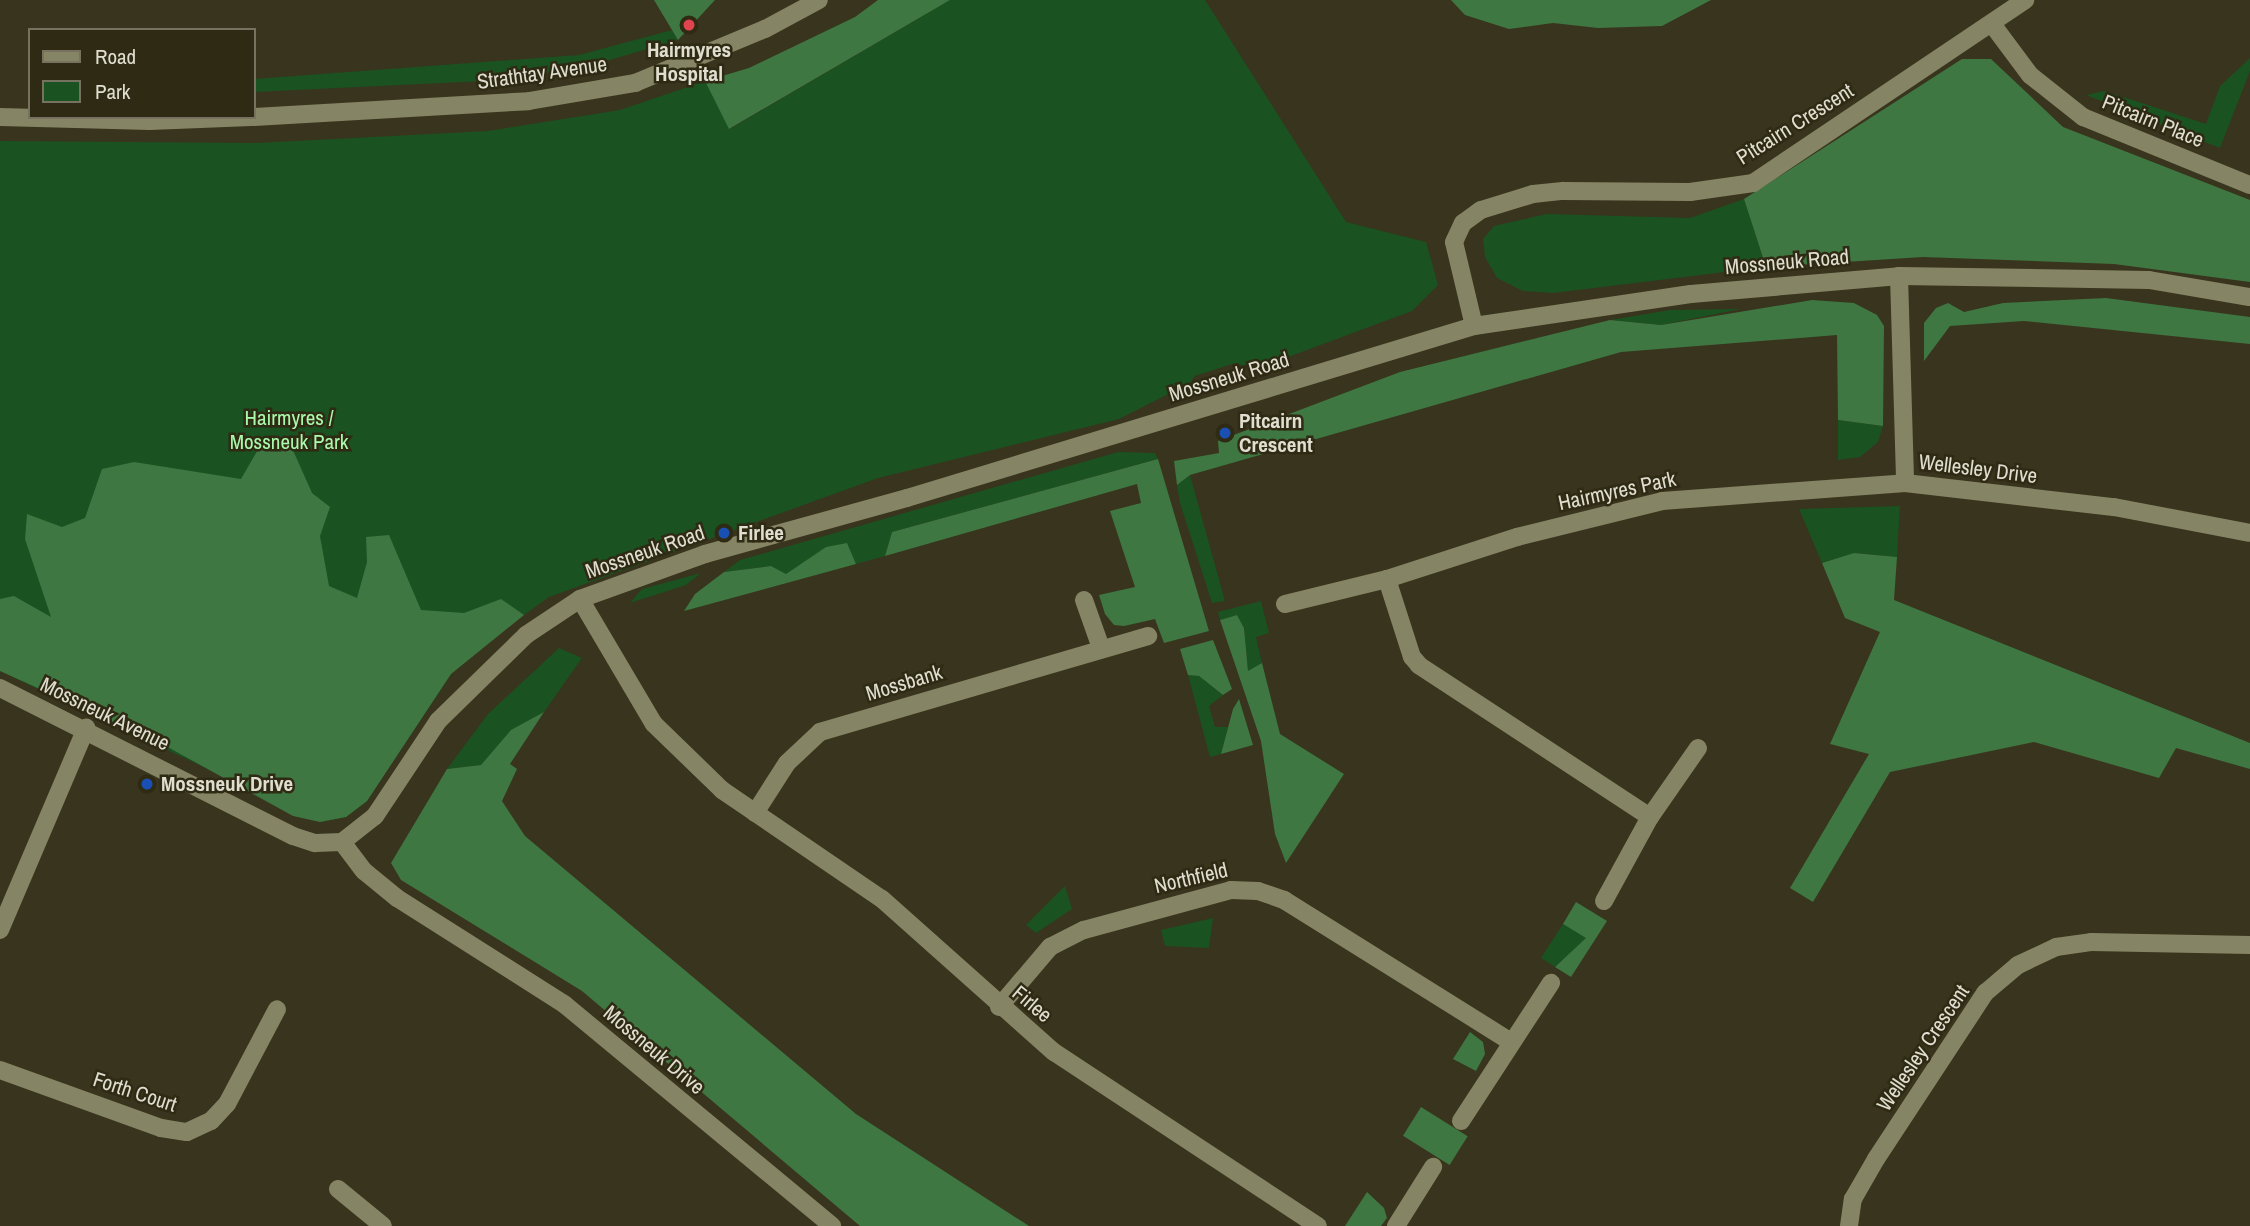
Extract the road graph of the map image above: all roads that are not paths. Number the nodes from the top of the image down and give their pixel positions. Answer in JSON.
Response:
{"nodes":[{"id":1,"x":820,"y":0,"type":"edge"},
{"id":2,"x":2025,"y":0,"type":"edge"},
{"id":3,"x":1992,"y":24,"type":"junction"},
{"id":4,"x":0,"y":117,"type":"edge"},
{"id":5,"x":256,"y":117,"type":"edge"},
{"id":6,"x":28,"y":118,"type":"edge"},
{"id":7,"x":75,"y":119,"type":"edge"},
{"id":8,"x":201,"y":119,"type":"edge"},
{"id":9,"x":2250,"y":185,"type":"edge"},
{"id":10,"x":1899,"y":276,"type":"junction"},
{"id":11,"x":2250,"y":297,"type":"edge"},
{"id":12,"x":1474,"y":326,"type":"junction"},
{"id":13,"x":1905,"y":483,"type":"junction"},
{"id":14,"x":2250,"y":533,"type":"edge"},
{"id":15,"x":1387,"y":579,"type":"junction"},
{"id":16,"x":580,"y":599,"type":"junction"},
{"id":17,"x":1084,"y":600,"type":"dead end"},
{"id":18,"x":1285,"y":604,"type":"dead end"},
{"id":19,"x":1148,"y":636,"type":"dead end"},
{"id":20,"x":1101,"y":648,"type":"junction"},
{"id":21,"x":0,"y":688,"type":"edge"},
{"id":22,"x":86,"y":728,"type":"junction"},
{"id":23,"x":1698,"y":748,"type":"dead end"},
{"id":24,"x":755,"y":813,"type":"junction"},
{"id":25,"x":1650,"y":817,"type":"junction"},
{"id":26,"x":342,"y":842,"type":"junction"},
{"id":27,"x":1604,"y":901,"type":"dead end"},
{"id":28,"x":0,"y":930,"type":"edge"},
{"id":29,"x":2250,"y":945,"type":"edge"},
{"id":30,"x":1551,"y":983,"type":"dead end"},
{"id":31,"x":999,"y":1007,"type":"junction"},
{"id":32,"x":277,"y":1009,"type":"dead end"},
{"id":33,"x":1511,"y":1042,"type":"junction"},
{"id":34,"x":0,"y":1070,"type":"edge"},
{"id":35,"x":1461,"y":1121,"type":"dead end"},
{"id":36,"x":1433,"y":1167,"type":"dead end"},
{"id":37,"x":338,"y":1189,"type":"dead end"},
{"id":38,"x":383,"y":1226,"type":"edge"},
{"id":39,"x":832,"y":1226,"type":"edge"},
{"id":40,"x":1318,"y":1226,"type":"edge"},
{"id":41,"x":1396,"y":1226,"type":"edge"},
{"id":42,"x":1849,"y":1226,"type":"edge"}],
"edges":[{"from":1,"to":5,"type":"street","name":"Strathtay Avenue"},
{"from":2,"to":3,"type":"street","name":"Pitcairn Crescent"},
{"from":3,"to":9,"type":"street","name":"Pitcairn Place"},
{"from":3,"to":12,"type":"street","name":"Pitcairn Crescent"},
{"from":4,"to":6,"type":"street","name":"Strathtay Avenue"},
{"from":7,"to":8,"type":"street","name":"Strathtay Avenue"},
{"from":10,"to":11,"type":"street","name":"Mossneuk Road"},
{"from":10,"to":12,"type":"street","name":"Mossneuk Road"},
{"from":10,"to":13,"type":"street","name":"Wellesley Drive"},
{"from":12,"to":16,"type":"street","name":"Mossneuk Road"},
{"from":13,"to":14,"type":"street","name":"Wellesley Drive"},
{"from":13,"to":15,"type":"street","name":"Hairmyres Park"},
{"from":15,"to":18,"type":"street","name":"Hairmyres Park"},
{"from":15,"to":25,"type":"street"},
{"from":16,"to":24,"type":"street","name":"Firlee"},
{"from":16,"to":26,"type":"street","name":"Mossneuk Road"},
{"from":17,"to":20,"type":"street"},
{"from":19,"to":20,"type":"street","name":"Mossbank"},
{"from":20,"to":24,"type":"street","name":"Mossbank"},
{"from":21,"to":22,"type":"street","name":"Mossneuk Avenue"},
{"from":22,"to":26,"type":"street","name":"Mossneuk Avenue"},
{"from":22,"to":28,"type":"street"},
{"from":23,"to":25,"type":"street"},
{"from":24,"to":31,"type":"street","name":"Firlee"},
{"from":25,"to":27,"type":"street"},
{"from":26,"to":39,"type":"street","name":"Mossneuk Drive"},
{"from":29,"to":42,"type":"street","name":"Wellesley Crescent"},
{"from":30,"to":33,"type":"street"},
{"from":31,"to":33,"type":"street","name":"Northfield"},
{"from":31,"to":40,"type":"street","name":"Firlee"},
{"from":32,"to":34,"type":"street","name":"Forth Court"},
{"from":33,"to":35,"type":"street"},
{"from":36,"to":41,"type":"street"},
{"from":37,"to":38,"type":"street"}]}
